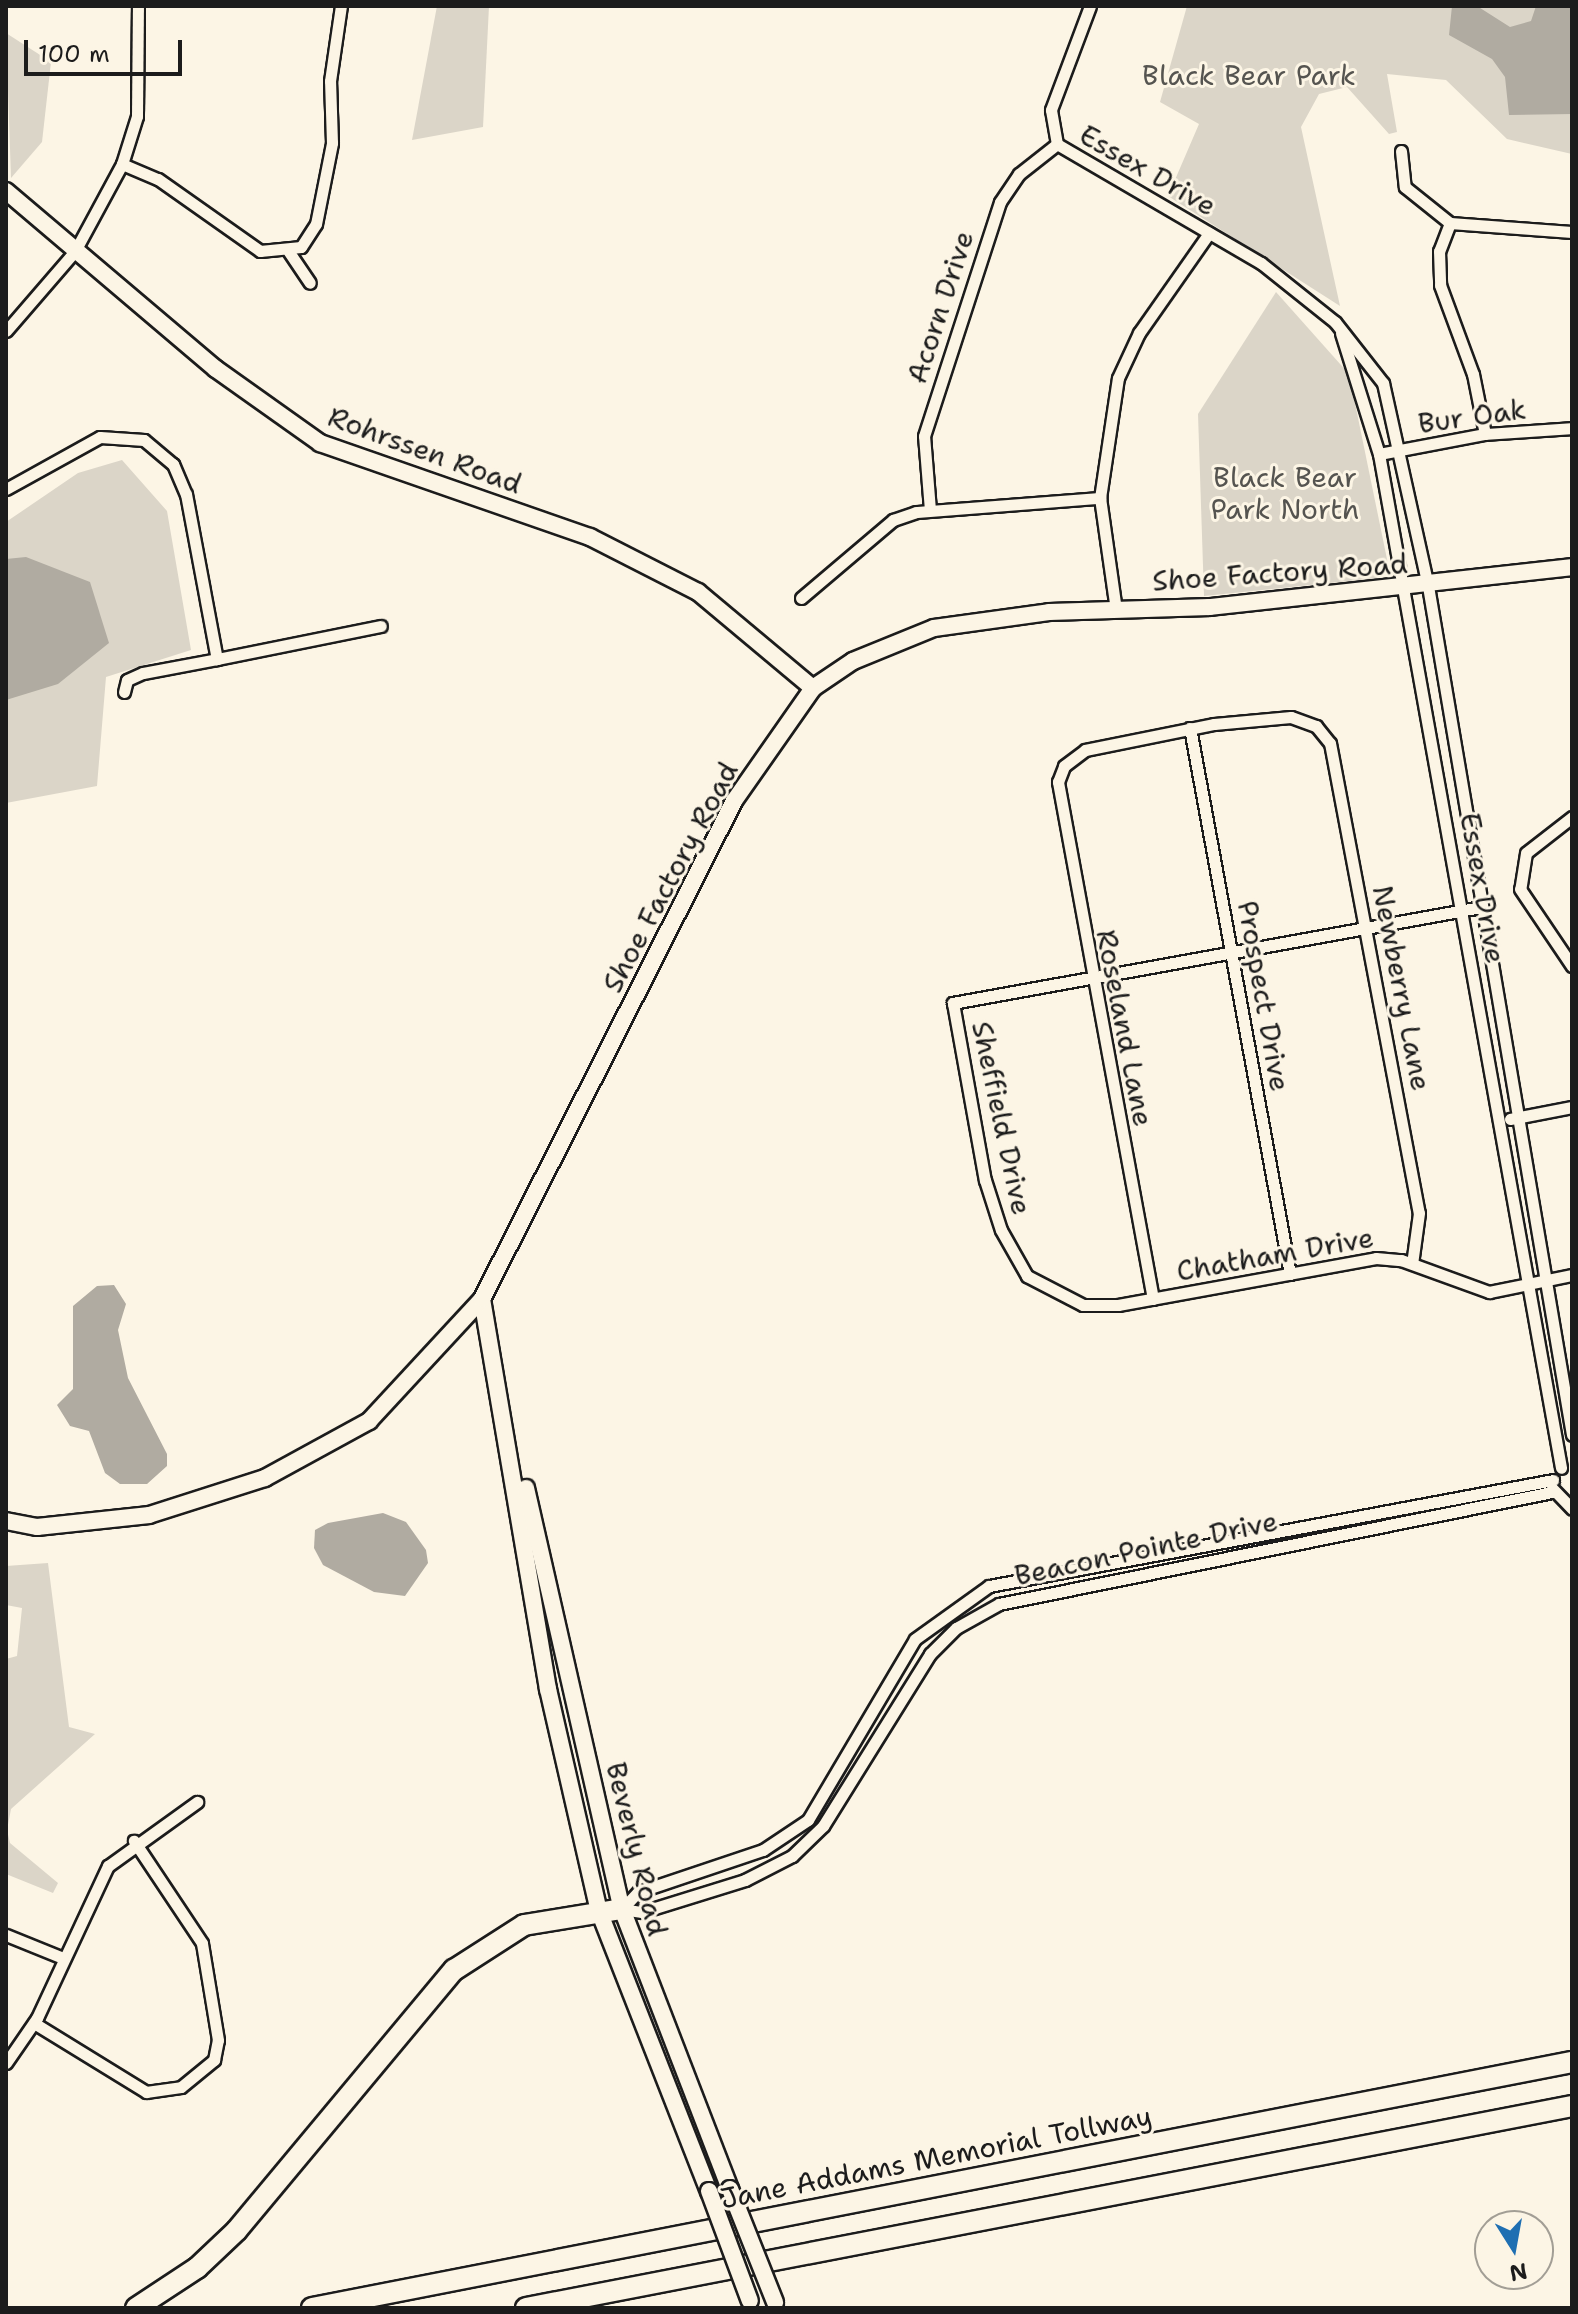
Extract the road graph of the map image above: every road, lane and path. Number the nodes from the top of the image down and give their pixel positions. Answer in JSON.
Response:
{"nodes":[{"id":1,"x":138,"y":6,"type":"edge"},
{"id":2,"x":341,"y":6,"type":"edge"},
{"id":3,"x":1090,"y":6,"type":"edge"},
{"id":4,"x":1057,"y":144,"type":"junction"},
{"id":5,"x":1401,"y":151,"type":"dead end"},
{"id":6,"x":122,"y":164,"type":"junction"},
{"id":7,"x":6,"y":191,"type":"edge"},
{"id":8,"x":1450,"y":223,"type":"junction"},
{"id":9,"x":1572,"y":232,"type":"edge"},
{"id":10,"x":1209,"y":233,"type":"junction"},
{"id":11,"x":75,"y":251,"type":"junction"},
{"id":12,"x":289,"y":252,"type":"junction"},
{"id":13,"x":310,"y":283,"type":"dead end"},
{"id":14,"x":1335,"y":322,"type":"junction"},
{"id":15,"x":6,"y":331,"type":"edge"},
{"id":16,"x":1572,"y":428,"type":"edge"},
{"id":17,"x":1485,"y":434,"type":"junction"},
{"id":18,"x":1402,"y":450,"type":"junction"},
{"id":19,"x":1379,"y":454,"type":"junction"},
{"id":20,"x":6,"y":489,"type":"edge"},
{"id":21,"x":1100,"y":498,"type":"junction"},
{"id":22,"x":930,"y":510,"type":"junction"},
{"id":23,"x":1572,"y":567,"type":"edge"},
{"id":24,"x":1428,"y":586,"type":"junction"},
{"id":25,"x":1403,"y":589,"type":"junction"},
{"id":26,"x":801,"y":598,"type":"dead end"},
{"id":27,"x":1116,"y":610,"type":"junction"},
{"id":28,"x":381,"y":626,"type":"dead end"},
{"id":29,"x":217,"y":659,"type":"junction"},
{"id":30,"x":813,"y":688,"type":"junction"},
{"id":31,"x":124,"y":692,"type":"dead end"},
{"id":32,"x":1190,"y":728,"type":"junction"},
{"id":33,"x":1572,"y":817,"type":"edge"},
{"id":34,"x":1481,"y":907,"type":"junction"},
{"id":35,"x":1463,"y":910,"type":"junction"},
{"id":36,"x":1366,"y":928,"type":"junction"},
{"id":37,"x":1231,"y":953,"type":"junction"},
{"id":38,"x":1572,"y":966,"type":"edge"},
{"id":39,"x":1090,"y":978,"type":"junction"},
{"id":40,"x":1572,"y":1107,"type":"edge"},
{"id":41,"x":1516,"y":1118,"type":"junction"},
{"id":42,"x":1502,"y":1121,"type":"junction"},
{"id":43,"x":1006,"y":1242,"type":"joint"},
{"id":44,"x":1412,"y":1264,"type":"junction"},
{"id":45,"x":1290,"y":1274,"type":"junction"},
{"id":46,"x":1572,"y":1275,"type":"edge"},
{"id":47,"x":1545,"y":1280,"type":"junction"},
{"id":48,"x":1531,"y":1283,"type":"junction"},
{"id":49,"x":482,"y":1299,"type":"junction"},
{"id":50,"x":1153,"y":1299,"type":"junction"},
{"id":51,"x":499,"y":1386,"type":"junction"},
{"id":52,"x":1572,"y":1435,"type":"edge"},
{"id":53,"x":1567,"y":1466,"type":"edge"},
{"id":54,"x":1552,"y":1486,"type":"junction"},
{"id":55,"x":1572,"y":1509,"type":"edge"},
{"id":56,"x":6,"y":1521,"type":"edge"},
{"id":57,"x":961,"y":1603,"type":"junction"},
{"id":58,"x":971,"y":1619,"type":"junction"},
{"id":59,"x":197,"y":1802,"type":"dead end"},
{"id":60,"x":134,"y":1841,"type":"junction"},
{"id":61,"x":622,"y":1909,"type":"junction"},
{"id":62,"x":599,"y":1911,"type":"junction"},
{"id":63,"x":6,"y":1935,"type":"edge"},
{"id":64,"x":63,"y":1958,"type":"junction"},
{"id":65,"x":34,"y":2023,"type":"junction"},
{"id":66,"x":1572,"y":2062,"type":"edge"},
{"id":67,"x":6,"y":2063,"type":"edge"},
{"id":68,"x":1572,"y":2106,"type":"edge"},
{"id":69,"x":751,"y":2304,"type":"edge"},
{"id":70,"x":776,"y":2305,"type":"edge"},
{"id":71,"x":136,"y":2308,"type":"edge"},
{"id":72,"x":312,"y":2308,"type":"edge"},
{"id":73,"x":526,"y":2308,"type":"edge"}],
"edges":[{"from":1,"to":6,"type":"street"},
{"from":2,"to":12,"type":"street"},
{"from":3,"to":4,"type":"street","name":"Essex Drive"},
{"from":4,"to":10,"type":"street","name":"Essex Drive"},
{"from":4,"to":22,"type":"street","name":"Acorn Drive"},
{"from":5,"to":8,"type":"street"},
{"from":6,"to":11,"type":"street"},
{"from":6,"to":12,"type":"street"},
{"from":7,"to":11,"type":"street","name":"Rohrssen Road"},
{"from":8,"to":9,"type":"street"},
{"from":8,"to":17,"type":"street"},
{"from":10,"to":14,"type":"street","name":"Essex Drive"},
{"from":10,"to":21,"type":"street"},
{"from":11,"to":15,"type":"street"},
{"from":11,"to":30,"type":"street","name":"Rohrssen Road"},
{"from":12,"to":13,"type":"street"},
{"from":14,"to":18,"type":"street","name":"Essex Drive"},
{"from":14,"to":19,"type":"street","name":"Essex Drive"},
{"from":16,"to":17,"type":"street","name":"Bur Oak"},
{"from":17,"to":18,"type":"street","name":"Bur Oak"},
{"from":18,"to":19,"type":"street","name":"Bur Oak"},
{"from":18,"to":24,"type":"street","name":"Essex Drive"},
{"from":19,"to":25,"type":"street","name":"Essex Drive"},
{"from":20,"to":29,"type":"street"},
{"from":21,"to":22,"type":"street"},
{"from":21,"to":27,"type":"street"},
{"from":22,"to":26,"type":"street"},
{"from":23,"to":24,"type":"street","name":"Shoe Factory Road"},
{"from":24,"to":25,"type":"street","name":"Shoe Factory Road"},
{"from":24,"to":34,"type":"street","name":"Essex Drive"},
{"from":25,"to":27,"type":"street","name":"Shoe Factory Road"},
{"from":25,"to":35,"type":"street","name":"Essex Drive"},
{"from":27,"to":30,"type":"street","name":"Shoe Factory Road"},
{"from":28,"to":29,"type":"street"},
{"from":29,"to":31,"type":"street"},
{"from":30,"to":49,"type":"street","name":"Shoe Factory Road"},
{"from":32,"to":36,"type":"street","name":"Newberry Lane"},
{"from":32,"to":37,"type":"street","name":"Prospect Drive"},
{"from":32,"to":39,"type":"street","name":"Roseland Lane"},
{"from":33,"to":38,"type":"street"},
{"from":34,"to":35,"type":"street"},
{"from":34,"to":41,"type":"street","name":"Essex Drive"},
{"from":35,"to":36,"type":"street"},
{"from":35,"to":42,"type":"street","name":"Essex Drive"},
{"from":36,"to":37,"type":"street"},
{"from":36,"to":44,"type":"street","name":"Newberry Lane"},
{"from":37,"to":39,"type":"street"},
{"from":37,"to":45,"type":"street","name":"Prospect Drive"},
{"from":39,"to":43,"type":"street","name":"Sheffield Drive"},
{"from":39,"to":50,"type":"street","name":"Roseland Lane"},
{"from":40,"to":41,"type":"street"},
{"from":41,"to":42,"type":"street"},
{"from":41,"to":47,"type":"street","name":"Essex Drive"},
{"from":42,"to":48,"type":"street","name":"Essex Drive"},
{"from":43,"to":50,"type":"street","name":"Chatham Drive"},
{"from":44,"to":45,"type":"street","name":"Chatham Drive"},
{"from":44,"to":48,"type":"street","name":"Chatham Drive"},
{"from":45,"to":50,"type":"street","name":"Chatham Drive"},
{"from":46,"to":47,"type":"street","name":"Chatham Drive"},
{"from":47,"to":48,"type":"street","name":"Chatham Drive"},
{"from":47,"to":52,"type":"street","name":"Essex Drive"},
{"from":48,"to":53,"type":"street","name":"Essex Drive"},
{"from":49,"to":51,"type":"street","name":"Beverly Road"},
{"from":49,"to":56,"type":"street","name":"Shoe Factory Road"},
{"from":51,"to":61,"type":"street","name":"Beverly Road"},
{"from":51,"to":62,"type":"street","name":"Beverly Road"},
{"from":53,"to":54,"type":"street"},
{"from":54,"to":55,"type":"street"},
{"from":54,"to":57,"type":"street","name":"Beacon Pointe Drive"},
{"from":54,"to":58,"type":"street","name":"Beacon Pointe Drive"},
{"from":57,"to":58,"type":"street"},
{"from":57,"to":61,"type":"street","name":"Beacon Pointe Drive"},
{"from":58,"to":61,"type":"street","name":"Beacon Pointe Drive"},
{"from":59,"to":60,"type":"street"},
{"from":60,"to":64,"type":"street"},
{"from":60,"to":65,"type":"street"},
{"from":61,"to":62,"type":"highway"},
{"from":61,"to":70,"type":"street","name":"Beverly Road","bridge":true},
{"from":62,"to":69,"type":"street","name":"Beverly Road","bridge":true},
{"from":62,"to":71,"type":"highway"},
{"from":63,"to":64,"type":"street"},
{"from":64,"to":65,"type":"street"},
{"from":65,"to":67,"type":"street"},
{"from":66,"to":72,"type":"highway","name":"Jane Addams Memorial Tollway"},
{"from":68,"to":73,"type":"highway"}]}
